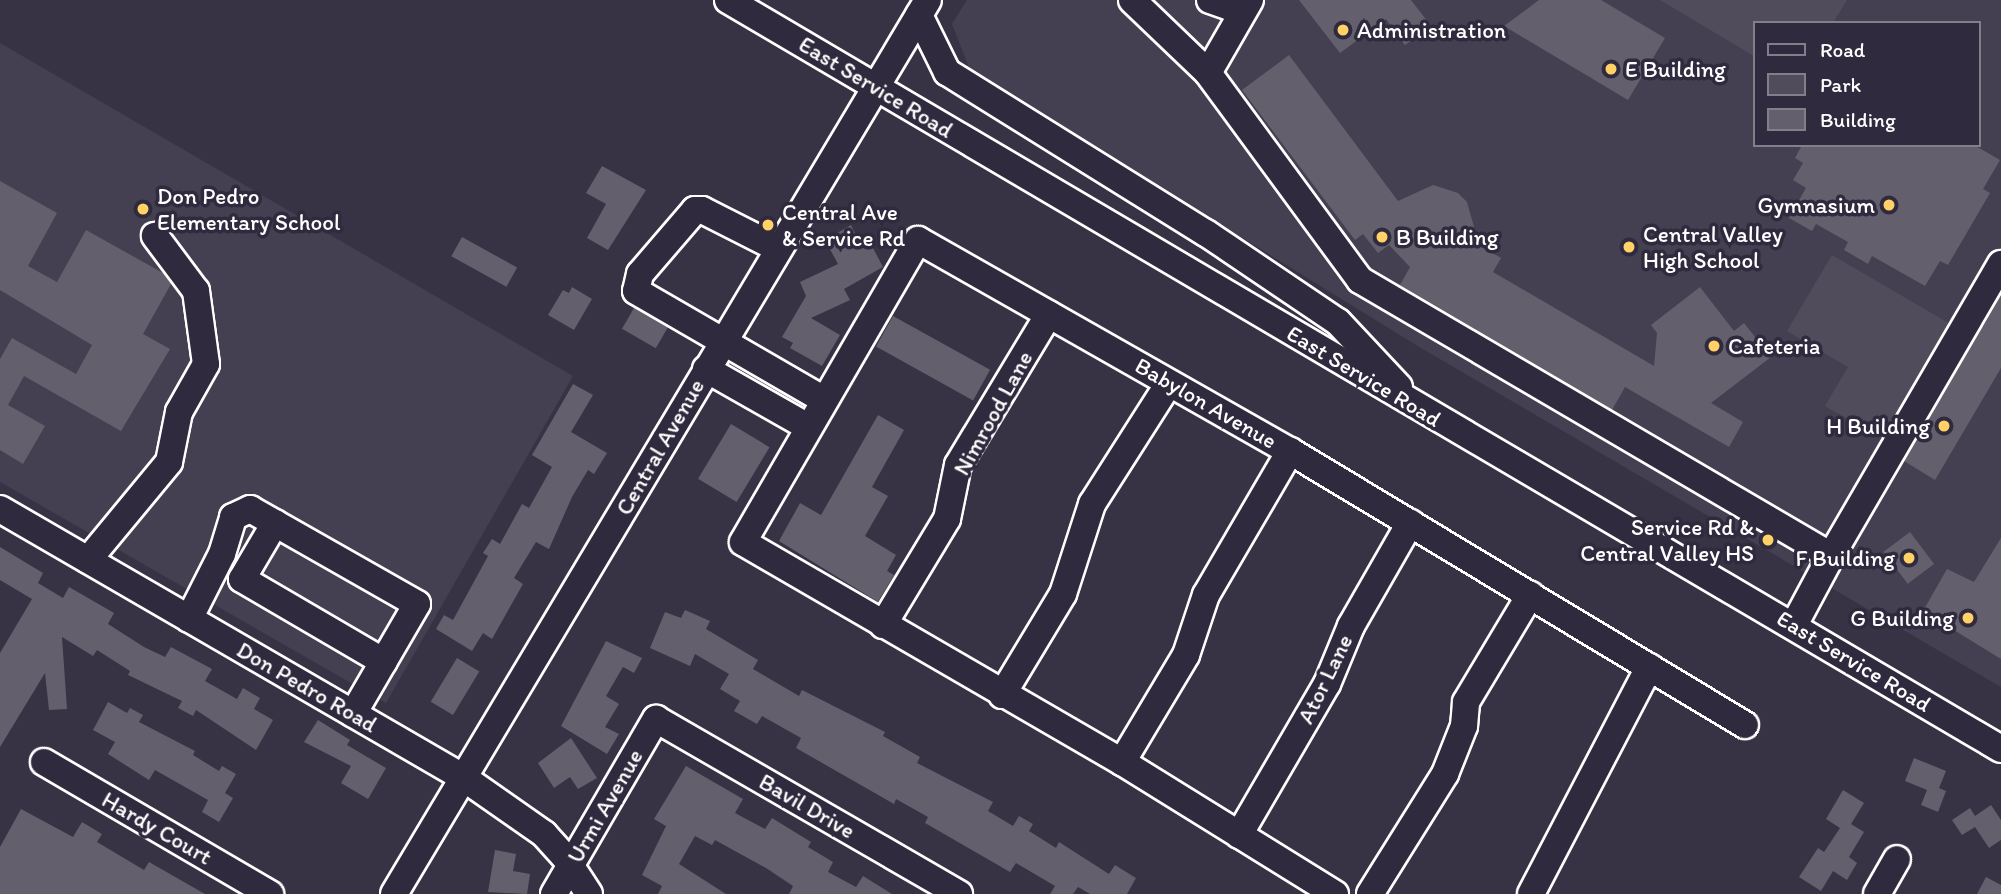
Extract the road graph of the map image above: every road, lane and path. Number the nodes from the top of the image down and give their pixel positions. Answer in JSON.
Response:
{"nodes":[{"id":1,"x":728,"y":0,"type":"edge"},
{"id":2,"x":1132,"y":0,"type":"edge"},
{"id":3,"x":1210,"y":0,"type":"edge"},
{"id":4,"x":1249,"y":0,"type":"edge"},
{"id":5,"x":923,"y":7,"type":"edge"},
{"id":6,"x":1208,"y":73,"type":"junction"},
{"id":7,"x":875,"y":87,"type":"junction"},
{"id":8,"x":155,"y":236,"type":"dead end"},
{"id":9,"x":777,"y":248,"type":"junction"},
{"id":10,"x":2001,"y":264,"type":"edge"},
{"id":11,"x":1049,"y":314,"type":"junction"},
{"id":12,"x":723,"y":341,"type":"junction"},
{"id":13,"x":706,"y":369,"type":"junction"},
{"id":14,"x":1169,"y":383,"type":"junction"},
{"id":15,"x":824,"y":400,"type":"junction"},
{"id":16,"x":1419,"y":409,"type":"junction"},
{"id":17,"x":808,"y":427,"type":"junction"},
{"id":18,"x":1290,"y":451,"type":"junction"},
{"id":19,"x":0,"y":509,"type":"edge"},
{"id":20,"x":275,"y":523,"type":"junction"},
{"id":21,"x":1410,"y":523,"type":"junction"},
{"id":22,"x":1831,"y":556,"type":"junction"},
{"id":23,"x":89,"y":560,"type":"junction"},
{"id":24,"x":1531,"y":595,"type":"junction"},
{"id":25,"x":190,"y":619,"type":"junction"},
{"id":26,"x":883,"y":625,"type":"junction"},
{"id":27,"x":1794,"y":625,"type":"junction"},
{"id":28,"x":384,"y":662,"type":"junction"},
{"id":29,"x":1649,"y":667,"type":"junction"},
{"id":30,"x":1002,"y":695,"type":"junction"},
{"id":31,"x":354,"y":714,"type":"junction"},
{"id":32,"x":656,"y":719,"type":"joint"},
{"id":33,"x":1745,"y":725,"type":"dead end"},
{"id":34,"x":2001,"y":749,"type":"edge"},
{"id":35,"x":44,"y":762,"type":"dead end"},
{"id":36,"x":1122,"y":762,"type":"junction"},
{"id":37,"x":464,"y":778,"type":"junction"},
{"id":38,"x":1239,"y":835,"type":"junction"},
{"id":39,"x":1897,"y":859,"type":"dead end"},
{"id":40,"x":571,"y":865,"type":"junction"},
{"id":41,"x":270,"y":894,"type":"edge"},
{"id":42,"x":394,"y":894,"type":"edge"},
{"id":43,"x":554,"y":894,"type":"edge"},
{"id":44,"x":589,"y":894,"type":"edge"},
{"id":45,"x":959,"y":894,"type":"edge"},
{"id":46,"x":1335,"y":894,"type":"edge"},
{"id":47,"x":1370,"y":894,"type":"edge"},
{"id":48,"x":1531,"y":894,"type":"edge"},
{"id":49,"x":1877,"y":894,"type":"edge"}],
"edges":[{"from":1,"to":7,"type":"street","name":"East Service Road"},
{"from":2,"to":6,"type":"street"},
{"from":3,"to":4,"type":"street"},
{"from":4,"to":6,"type":"street"},
{"from":5,"to":7,"type":"street","name":"Central Avenue"},
{"from":5,"to":16,"type":"street"},
{"from":6,"to":22,"type":"street"},
{"from":7,"to":9,"type":"street","name":"Central Avenue"},
{"from":7,"to":16,"type":"street","name":"East Service Road"},
{"from":8,"to":23,"type":"street"},
{"from":9,"to":12,"type":"street","name":"Central Avenue"},
{"from":9,"to":12,"type":"street"},
{"from":10,"to":22,"type":"street"},
{"from":11,"to":14,"type":"street","name":"Babylon Avenue"},
{"from":11,"to":15,"type":"street","name":"Babylon Avenue"},
{"from":11,"to":26,"type":"street","name":"Nimrood Lane"},
{"from":12,"to":13,"type":"street","name":"Central Avenue"},
{"from":12,"to":15,"type":"street"},
{"from":13,"to":17,"type":"street"},
{"from":13,"to":37,"type":"street","name":"Central Avenue"},
{"from":14,"to":18,"type":"street","name":"Babylon Avenue"},
{"from":14,"to":30,"type":"street"},
{"from":15,"to":17,"type":"street","name":"Babylon Avenue"},
{"from":16,"to":27,"type":"street","name":"East Service Road"},
{"from":17,"to":26,"type":"street","name":"Babylon Avenue"},
{"from":18,"to":21,"type":"street","name":"Babylon Avenue"},
{"from":18,"to":36,"type":"street"},
{"from":19,"to":23,"type":"street","name":"Don Pedro Road"},
{"from":20,"to":25,"type":"street"},
{"from":20,"to":28,"type":"street"},
{"from":20,"to":28,"type":"street"},
{"from":21,"to":24,"type":"street","name":"Babylon Avenue"},
{"from":21,"to":38,"type":"street","name":"Ator Lane"},
{"from":22,"to":27,"type":"street"},
{"from":23,"to":25,"type":"street","name":"Don Pedro Road"},
{"from":24,"to":29,"type":"street","name":"Babylon Avenue"},
{"from":24,"to":47,"type":"street"},
{"from":25,"to":31,"type":"street","name":"Don Pedro Road"},
{"from":26,"to":30,"type":"street","name":"Babylon Avenue"},
{"from":27,"to":34,"type":"street","name":"East Service Road"},
{"from":28,"to":31,"type":"street"},
{"from":29,"to":33,"type":"street","name":"Babylon Avenue"},
{"from":29,"to":48,"type":"street"},
{"from":30,"to":36,"type":"street","name":"Babylon Avenue"},
{"from":31,"to":37,"type":"street","name":"Don Pedro Road"},
{"from":32,"to":40,"type":"street","name":"Urmi Avenue"},
{"from":32,"to":45,"type":"street","name":"Bavil Drive"},
{"from":35,"to":41,"type":"street","name":"Hardy Court"},
{"from":36,"to":38,"type":"street","name":"Babylon Avenue"},
{"from":37,"to":40,"type":"street","name":"Don Pedro Road"},
{"from":37,"to":42,"type":"street","name":"Central Avenue"},
{"from":38,"to":46,"type":"street","name":"Babylon Avenue"},
{"from":39,"to":49,"type":"street"},
{"from":40,"to":43,"type":"street","name":"Urmi Avenue"},
{"from":40,"to":44,"type":"street","name":"Don Pedro Road"}]}
